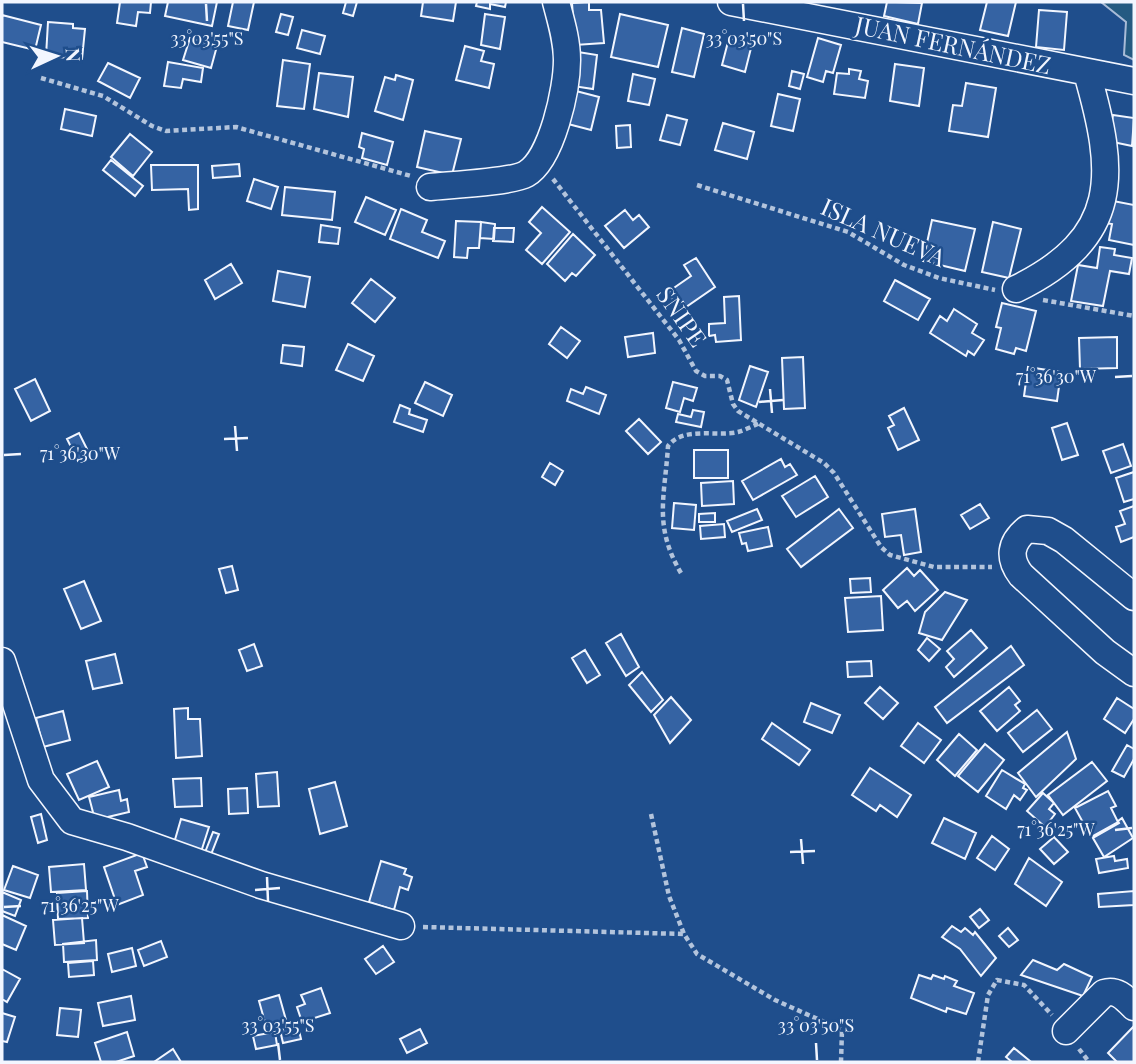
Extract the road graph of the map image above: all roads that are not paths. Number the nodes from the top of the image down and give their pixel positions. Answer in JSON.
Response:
{"nodes":[{"id":1,"x":556,"y":2,"type":"edge"},
{"id":2,"x":731,"y":2,"type":"edge"},
{"id":3,"x":1087,"y":73,"type":"junction"},
{"id":4,"x":1134,"y":81,"type":"edge"},
{"id":5,"x":430,"y":187,"type":"road end"},
{"id":6,"x":1016,"y":289,"type":"road end"},
{"id":7,"x":1134,"y":597,"type":"edge"},
{"id":8,"x":2,"y":662,"type":"edge"},
{"id":9,"x":1134,"y":673,"type":"edge"},
{"id":10,"x":401,"y":926,"type":"road end"},
{"id":11,"x":1134,"y":1007,"type":"edge"},
{"id":12,"x":1066,"y":1031,"type":"road end"}],
"edges":[{"from":1,"to":5,"type":"street"},
{"from":2,"to":3,"type":"street","name":"JUAN FERNÁNDEZ"},
{"from":3,"to":4,"type":"street","name":"JUAN FERNÁNDEZ"},
{"from":3,"to":6,"type":"street"},
{"from":7,"to":9,"type":"street"},
{"from":8,"to":10,"type":"street"},
{"from":11,"to":12,"type":"street"}]}
